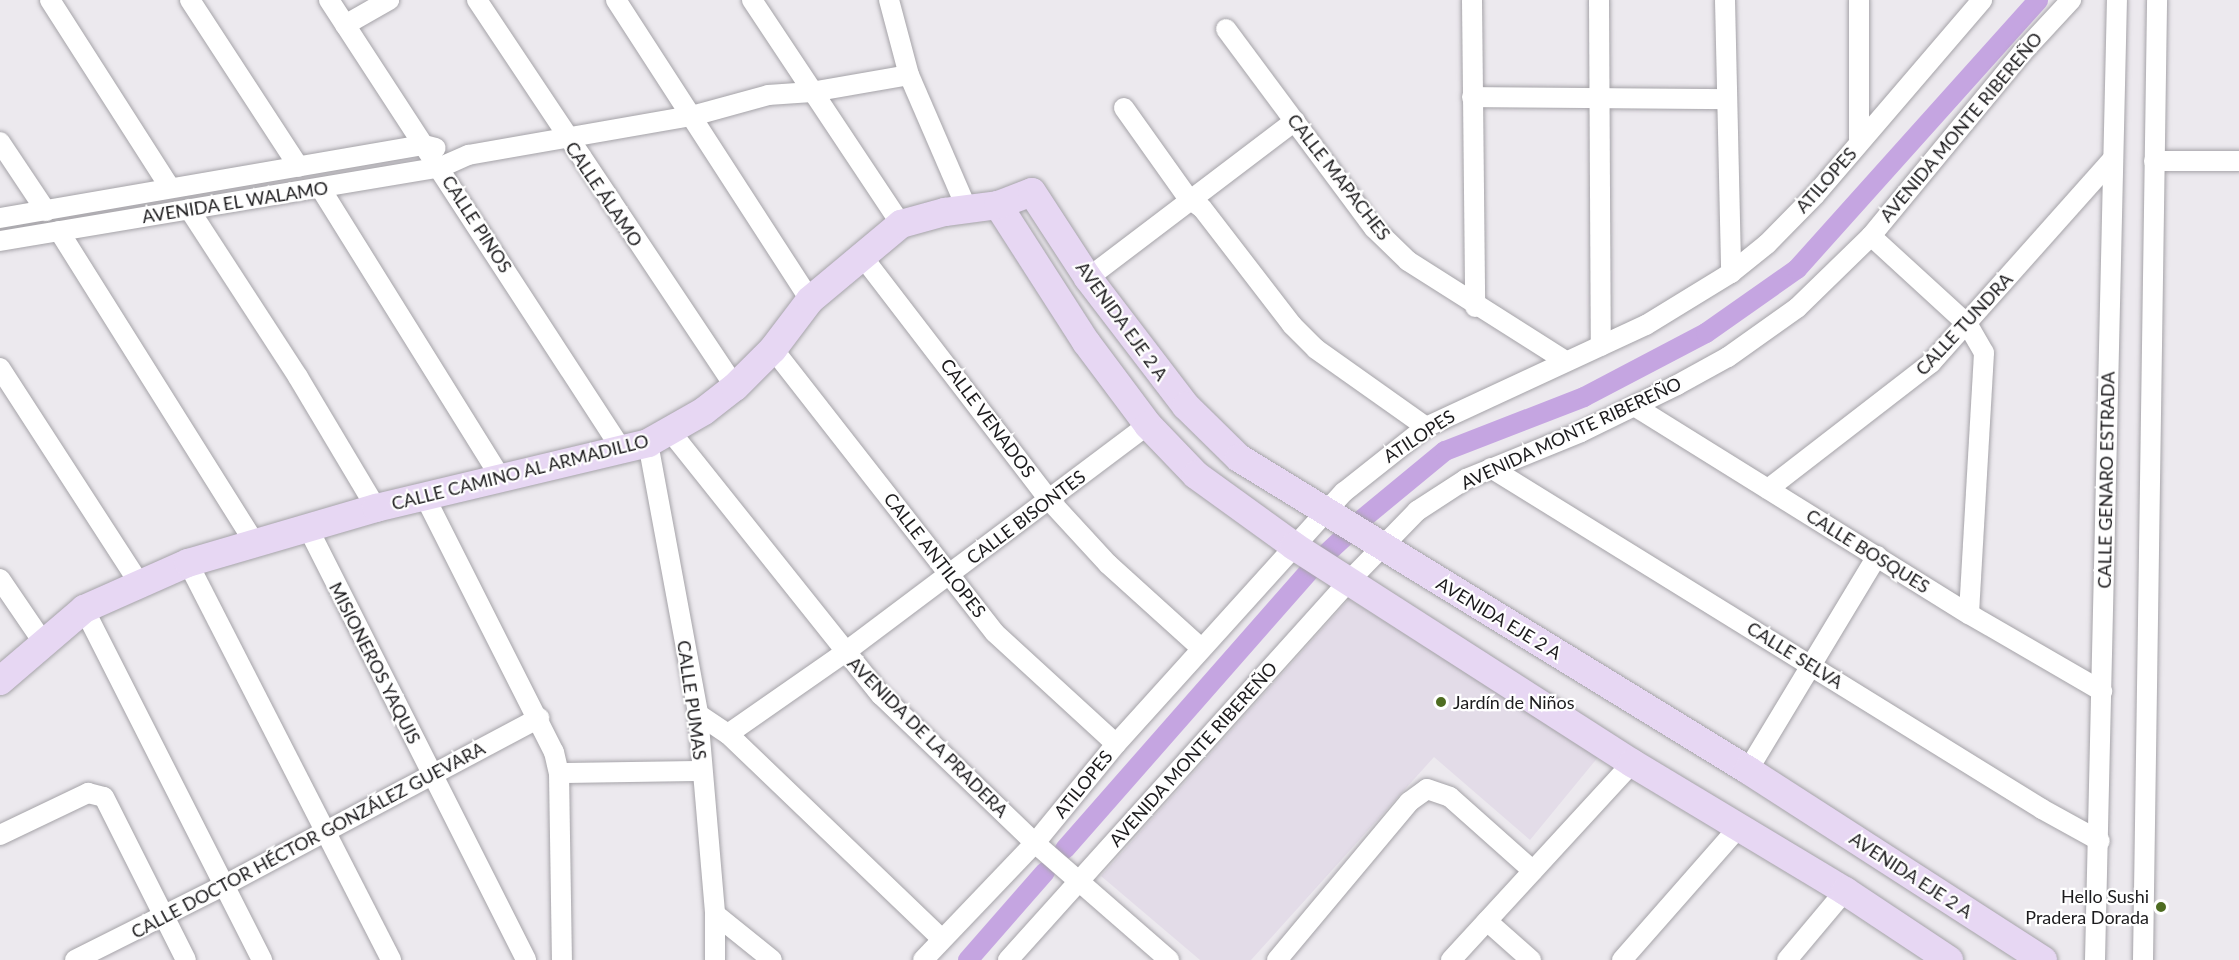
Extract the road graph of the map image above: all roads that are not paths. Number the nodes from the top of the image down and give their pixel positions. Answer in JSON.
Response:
{"nodes":[{"id":1,"x":50,"y":0,"type":"edge"},
{"id":2,"x":190,"y":0,"type":"edge"},
{"id":3,"x":329,"y":0,"type":"edge"},
{"id":4,"x":389,"y":0,"type":"edge"},
{"id":5,"x":477,"y":0,"type":"edge"},
{"id":6,"x":616,"y":0,"type":"edge"},
{"id":7,"x":752,"y":0,"type":"edge"},
{"id":8,"x":889,"y":0,"type":"edge"},
{"id":9,"x":1472,"y":0,"type":"edge"},
{"id":10,"x":1599,"y":0,"type":"edge"},
{"id":11,"x":1725,"y":0,"type":"edge"},
{"id":12,"x":1858,"y":0,"type":"edge"},
{"id":13,"x":1982,"y":0,"type":"edge"},
{"id":14,"x":2071,"y":0,"type":"edge"},
{"id":15,"x":2117,"y":0,"type":"edge"},
{"id":16,"x":2157,"y":0,"type":"edge"},
{"id":17,"x":345,"y":25,"type":"junction"},
{"id":18,"x":1226,"y":29,"type":"dead end"},
{"id":19,"x":909,"y":75,"type":"junction"},
{"id":20,"x":812,"y":92,"type":"junction"},
{"id":21,"x":1472,"y":97,"type":"junction"},
{"id":22,"x":1600,"y":99,"type":"junction"},
{"id":23,"x":1726,"y":99,"type":"junction"},
{"id":24,"x":1124,"y":108,"type":"dead end"},
{"id":25,"x":692,"y":116,"type":"junction"},
{"id":26,"x":1295,"y":121,"type":"junction"},
{"id":27,"x":566,"y":138,"type":"junction"},
{"id":28,"x":0,"y":142,"type":"edge"},
{"id":29,"x":1859,"y":143,"type":"junction"},
{"id":30,"x":424,"y":145,"type":"junction"},
{"id":31,"x":468,"y":156,"type":"junction"},
{"id":32,"x":2112,"y":160,"type":"junction"},
{"id":33,"x":2154,"y":161,"type":"junction"},
{"id":34,"x":2239,"y":161,"type":"edge"},
{"id":35,"x":299,"y":167,"type":"junction"},
{"id":36,"x":441,"y":167,"type":"junction"},
{"id":37,"x":170,"y":188,"type":"junction"},
{"id":38,"x":321,"y":189,"type":"junction"},
{"id":39,"x":1032,"y":192,"type":"joint"},
{"id":40,"x":1188,"y":198,"type":"junction"},
{"id":41,"x":998,"y":205,"type":"junction"},
{"id":42,"x":189,"y":209,"type":"junction"},
{"id":43,"x":967,"y":209,"type":"junction"},
{"id":44,"x":46,"y":211,"type":"junction"},
{"id":45,"x":0,"y":218,"type":"edge"},
{"id":46,"x":901,"y":224,"type":"junction"},
{"id":47,"x":60,"y":231,"type":"junction"},
{"id":48,"x":1871,"y":236,"type":"junction"},
{"id":49,"x":0,"y":241,"type":"edge"},
{"id":50,"x":862,"y":256,"type":"junction"},
{"id":51,"x":1731,"y":273,"type":"junction"},
{"id":52,"x":1088,"y":278,"type":"junction"},
{"id":53,"x":810,"y":300,"type":"junction"},
{"id":54,"x":1475,"y":307,"type":"junction"},
{"id":55,"x":1968,"y":325,"type":"junction"},
{"id":56,"x":1601,"y":346,"type":"junction"},
{"id":57,"x":773,"y":349,"type":"junction"},
{"id":58,"x":1564,"y":360,"type":"junction"},
{"id":59,"x":0,"y":368,"type":"edge"},
{"id":60,"x":735,"y":387,"type":"junction"},
{"id":61,"x":1636,"y":407,"type":"junction"},
{"id":62,"x":1148,"y":425,"type":"junction"},
{"id":63,"x":1426,"y":427,"type":"junction"},
{"id":64,"x":647,"y":441,"type":"junction"},
{"id":65,"x":1491,"y":468,"type":"junction"},
{"id":66,"x":502,"y":480,"type":"junction"},
{"id":67,"x":1768,"y":489,"type":"junction"},
{"id":68,"x":425,"y":496,"type":"junction"},
{"id":69,"x":1050,"y":501,"type":"junction"},
{"id":70,"x":376,"y":508,"type":"junction"},
{"id":71,"x":1328,"y":514,"type":"junction"},
{"id":72,"x":307,"y":526,"type":"junction"},
{"id":73,"x":254,"y":542,"type":"junction"},
{"id":74,"x":1294,"y":546,"type":"junction"},
{"id":75,"x":1382,"y":547,"type":"junction"},
{"id":76,"x":1877,"y":556,"type":"junction"},
{"id":77,"x":188,"y":563,"type":"junction"},
{"id":78,"x":949,"y":574,"type":"junction"},
{"id":79,"x":0,"y":579,"type":"edge"},
{"id":80,"x":1349,"y":580,"type":"junction"},
{"id":81,"x":140,"y":584,"type":"junction"},
{"id":82,"x":84,"y":609,"type":"junction"},
{"id":83,"x":1969,"y":614,"type":"junction"},
{"id":84,"x":43,"y":642,"type":"junction"},
{"id":85,"x":1201,"y":648,"type":"junction"},
{"id":86,"x":844,"y":653,"type":"junction"},
{"id":87,"x":1810,"y":665,"type":"junction"},
{"id":88,"x":0,"y":681,"type":"edge"},
{"id":89,"x":2102,"y":691,"type":"junction"},
{"id":90,"x":698,"y":714,"type":"junction"},
{"id":91,"x":539,"y":718,"type":"junction"},
{"id":92,"x":728,"y":734,"type":"junction"},
{"id":93,"x":1116,"y":744,"type":"junction"},
{"id":94,"x":1632,"y":763,"type":"junction"},
{"id":95,"x":1748,"y":770,"type":"junction"},
{"id":96,"x":702,"y":771,"type":"junction"},
{"id":97,"x":559,"y":773,"type":"junction"},
{"id":98,"x":432,"y":775,"type":"junction"},
{"id":99,"x":1739,"y":827,"type":"junction"},
{"id":100,"x":326,"y":832,"type":"junction"},
{"id":101,"x":0,"y":834,"type":"edge"},
{"id":102,"x":2100,"y":841,"type":"junction"},
{"id":103,"x":1035,"y":843,"type":"junction"},
{"id":104,"x":1533,"y":871,"type":"junction"},
{"id":105,"x":1079,"y":881,"type":"junction"},
{"id":106,"x":225,"y":885,"type":"junction"},
{"id":107,"x":1845,"y":891,"type":"junction"},
{"id":108,"x":714,"y":914,"type":"junction"},
{"id":109,"x":165,"y":915,"type":"junction"},
{"id":110,"x":1487,"y":921,"type":"junction"},
{"id":111,"x":942,"y":939,"type":"junction"},
{"id":112,"x":75,"y":960,"type":"edge"},
{"id":113,"x":186,"y":960,"type":"edge"},
{"id":114,"x":262,"y":960,"type":"edge"},
{"id":115,"x":391,"y":960,"type":"edge"},
{"id":116,"x":526,"y":960,"type":"edge"},
{"id":117,"x":562,"y":960,"type":"edge"},
{"id":118,"x":715,"y":960,"type":"edge"},
{"id":119,"x":772,"y":960,"type":"edge"},
{"id":120,"x":923,"y":960,"type":"edge"},
{"id":121,"x":1008,"y":960,"type":"edge"},
{"id":122,"x":1169,"y":960,"type":"edge"},
{"id":123,"x":1277,"y":960,"type":"edge"},
{"id":124,"x":1451,"y":960,"type":"edge"},
{"id":125,"x":1531,"y":960,"type":"edge"},
{"id":126,"x":1622,"y":960,"type":"edge"},
{"id":127,"x":1786,"y":960,"type":"edge"},
{"id":128,"x":1949,"y":960,"type":"edge"},
{"id":129,"x":2043,"y":960,"type":"edge"},
{"id":130,"x":2095,"y":960,"type":"edge"},
{"id":131,"x":2143,"y":960,"type":"edge"}],
"edges":[{"from":1,"to":37,"type":"street"},
{"from":2,"to":35,"type":"street"},
{"from":3,"to":17,"type":"street","name":"CALLE PINOS"},
{"from":4,"to":17,"type":"street"},
{"from":5,"to":27,"type":"street","name":"CALLE ÁLAMO"},
{"from":6,"to":25,"type":"street"},
{"from":7,"to":20,"type":"street"},
{"from":8,"to":19,"type":"street"},
{"from":9,"to":21,"type":"street"},
{"from":10,"to":22,"type":"street"},
{"from":11,"to":23,"type":"street"},
{"from":12,"to":29,"type":"street"},
{"from":13,"to":29,"type":"street","name":"ATILOPES"},
{"from":14,"to":48,"type":"street","name":"AVENIDA MONTE RIBEREÑO"},
{"from":15,"to":32,"type":"street","name":"CALLE GENARO ESTRADA"},
{"from":16,"to":33,"type":"street"},
{"from":17,"to":30,"type":"street","name":"CALLE PINOS"},
{"from":18,"to":26,"type":"street","name":"CALLE MAPACHES"},
{"from":19,"to":20,"type":"street","name":"AVENIDA EL WALAMO"},
{"from":19,"to":43,"type":"street"},
{"from":20,"to":25,"type":"street","name":"AVENIDA EL WALAMO"},
{"from":20,"to":46,"type":"street"},
{"from":21,"to":22,"type":"street"},
{"from":21,"to":54,"type":"street"},
{"from":22,"to":23,"type":"street"},
{"from":22,"to":56,"type":"street"},
{"from":23,"to":51,"type":"street"},
{"from":24,"to":40,"type":"street"},
{"from":25,"to":27,"type":"street","name":"AVENIDA EL WALAMO"},
{"from":25,"to":53,"type":"street"},
{"from":26,"to":40,"type":"street"},
{"from":26,"to":54,"type":"street","name":"CALLE MAPACHES"},
{"from":27,"to":31,"type":"street","name":"AVENIDA EL WALAMO"},
{"from":27,"to":60,"type":"street","name":"CALLE ÁLAMO"},
{"from":28,"to":44,"type":"street"},
{"from":29,"to":51,"type":"street","name":"ATILOPES"},
{"from":30,"to":31,"type":"street","name":"AVENIDA EL WALAMO"},
{"from":30,"to":35,"type":"street","name":"AVENIDA EL WALAMO"},
{"from":30,"to":36,"type":"street","name":"CALLE PINOS"},
{"from":31,"to":36,"type":"street","name":"AVENIDA EL WALAMO"},
{"from":32,"to":55,"type":"street","name":"CALLE TUNDRA"},
{"from":32,"to":89,"type":"street","name":"CALLE GENARO ESTRADA"},
{"from":33,"to":34,"type":"street"},
{"from":33,"to":131,"type":"street"},
{"from":35,"to":37,"type":"street","name":"AVENIDA EL WALAMO"},
{"from":36,"to":38,"type":"street","name":"AVENIDA EL WALAMO"},
{"from":36,"to":64,"type":"street","name":"CALLE PINOS"},
{"from":37,"to":44,"type":"street","name":"AVENIDA EL WALAMO"},
{"from":38,"to":42,"type":"street","name":"AVENIDA EL WALAMO"},
{"from":38,"to":66,"type":"street"},
{"from":39,"to":41,"type":"street","name":"CALLE CAMINO AL ARMADILLO"},
{"from":39,"to":52,"type":"street","name":"AVENIDA EJE 2 A"},
{"from":40,"to":52,"type":"street"},
{"from":40,"to":63,"type":"street"},
{"from":41,"to":43,"type":"street","name":"CALLE CAMINO AL ARMADILLO"},
{"from":41,"to":62,"type":"street","name":"AVENIDA EJE 2 A"},
{"from":42,"to":47,"type":"street","name":"AVENIDA EL WALAMO"},
{"from":42,"to":70,"type":"street"},
{"from":43,"to":46,"type":"street","name":"CALLE CAMINO AL ARMADILLO"},
{"from":44,"to":45,"type":"street","name":"AVENIDA EL WALAMO"},
{"from":46,"to":50,"type":"street","name":"CALLE CAMINO AL ARMADILLO"},
{"from":47,"to":49,"type":"street","name":"AVENIDA EL WALAMO"},
{"from":47,"to":73,"type":"street"},
{"from":48,"to":55,"type":"street"},
{"from":48,"to":61,"type":"street","name":"AVENIDA MONTE RIBEREÑO"},
{"from":50,"to":53,"type":"street","name":"CALLE CAMINO AL ARMADILLO"},
{"from":50,"to":69,"type":"street","name":"CALLE VENADOS"},
{"from":51,"to":56,"type":"street","name":"ATILOPES"},
{"from":52,"to":71,"type":"street","name":"AVENIDA EJE 2 A"},
{"from":53,"to":57,"type":"street","name":"CALLE CAMINO AL ARMADILLO"},
{"from":54,"to":58,"type":"street","name":"CALLE MAPACHES"},
{"from":55,"to":67,"type":"street","name":"CALLE TUNDRA"},
{"from":55,"to":83,"type":"street"},
{"from":56,"to":58,"type":"street","name":"ATILOPES"},
{"from":57,"to":60,"type":"street","name":"CALLE CAMINO AL ARMADILLO"},
{"from":57,"to":78,"type":"street","name":"CALLE ANTILOPES"},
{"from":58,"to":63,"type":"street","name":"ATILOPES"},
{"from":59,"to":81,"type":"street"},
{"from":60,"to":64,"type":"street","name":"CALLE CAMINO AL ARMADILLO"},
{"from":61,"to":65,"type":"street","name":"AVENIDA MONTE RIBEREÑO"},
{"from":61,"to":67,"type":"street","name":"CALLE BOSQUES"},
{"from":62,"to":69,"type":"street","name":"CALLE BISONTES"},
{"from":62,"to":74,"type":"street","name":"AVENIDA EJE 2 A"},
{"from":63,"to":71,"type":"street","name":"ATILOPES"},
{"from":64,"to":66,"type":"street","name":"CALLE CAMINO AL ARMADILLO"},
{"from":64,"to":86,"type":"street","name":"AVENIDA DE LA PRADERA"},
{"from":64,"to":90,"type":"street","name":"CALLE PUMAS"},
{"from":65,"to":75,"type":"street","name":"AVENIDA MONTE RIBEREÑO"},
{"from":65,"to":87,"type":"street","name":"CALLE SELVA"},
{"from":66,"to":68,"type":"street","name":"CALLE CAMINO AL ARMADILLO"},
{"from":67,"to":76,"type":"street","name":"CALLE BOSQUES"},
{"from":68,"to":70,"type":"street","name":"CALLE CAMINO AL ARMADILLO"},
{"from":68,"to":91,"type":"street"},
{"from":69,"to":78,"type":"street","name":"CALLE BISONTES"},
{"from":69,"to":85,"type":"street","name":"CALLE VENADOS"},
{"from":70,"to":72,"type":"street","name":"CALLE CAMINO AL ARMADILLO"},
{"from":71,"to":74,"type":"street","name":"ATILOPES"},
{"from":71,"to":75,"type":"street","name":"AVENIDA EJE 2 A"},
{"from":72,"to":73,"type":"street","name":"CALLE CAMINO AL ARMADILLO"},
{"from":72,"to":98,"type":"street","name":"MISIONEROS YAQUIS"},
{"from":73,"to":77,"type":"street","name":"CALLE CAMINO AL ARMADILLO"},
{"from":74,"to":80,"type":"street","name":"AVENIDA EJE 2 A"},
{"from":74,"to":85,"type":"street","name":"ATILOPES"},
{"from":75,"to":80,"type":"street","name":"AVENIDA MONTE RIBEREÑO"},
{"from":75,"to":95,"type":"street","name":"AVENIDA EJE 2 A"},
{"from":76,"to":83,"type":"street","name":"CALLE BOSQUES"},
{"from":76,"to":87,"type":"street"},
{"from":77,"to":81,"type":"street","name":"CALLE CAMINO AL ARMADILLO"},
{"from":77,"to":100,"type":"street"},
{"from":78,"to":86,"type":"street","name":"CALLE BISONTES"},
{"from":78,"to":93,"type":"street","name":"CALLE ANTILOPES"},
{"from":79,"to":84,"type":"street"},
{"from":80,"to":94,"type":"street","name":"AVENIDA EJE 2 A"},
{"from":80,"to":105,"type":"street","name":"AVENIDA MONTE RIBEREÑO"},
{"from":81,"to":82,"type":"street","name":"CALLE CAMINO AL ARMADILLO"},
{"from":82,"to":84,"type":"street","name":"CALLE CAMINO AL ARMADILLO"},
{"from":82,"to":106,"type":"street"},
{"from":83,"to":89,"type":"street","name":"CALLE BOSQUES"},
{"from":84,"to":88,"type":"street","name":"CALLE CAMINO AL ARMADILLO"},
{"from":85,"to":93,"type":"street","name":"ATILOPES"},
{"from":86,"to":92,"type":"street","name":"CALLE BISONTES"},
{"from":86,"to":103,"type":"street","name":"AVENIDA DE LA PRADERA"},
{"from":87,"to":95,"type":"street"},
{"from":87,"to":102,"type":"street","name":"CALLE SELVA"},
{"from":89,"to":102,"type":"street","name":"CALLE GENARO ESTRADA"},
{"from":90,"to":92,"type":"street"},
{"from":90,"to":96,"type":"street","name":"CALLE PUMAS"},
{"from":91,"to":97,"type":"street"},
{"from":91,"to":98,"type":"street","name":"CALLE DOCTOR HÉCTOR GONZÁLEZ GUEVARA"},
{"from":92,"to":111,"type":"street"},
{"from":93,"to":103,"type":"street","name":"ATILOPES"},
{"from":94,"to":99,"type":"street","name":"AVENIDA EJE 2 A"},
{"from":94,"to":104,"type":"street"},
{"from":95,"to":129,"type":"street","name":"AVENIDA EJE 2 A"},
{"from":96,"to":97,"type":"street"},
{"from":96,"to":108,"type":"street","name":"CALLE PUMAS"},
{"from":97,"to":117,"type":"street"},
{"from":98,"to":100,"type":"street","name":"CALLE DOCTOR HÉCTOR GONZÁLEZ GUEVARA"},
{"from":98,"to":116,"type":"street","name":"MISIONEROS YAQUIS"},
{"from":99,"to":107,"type":"street","name":"AVENIDA EJE 2 A"},
{"from":99,"to":126,"type":"street"},
{"from":100,"to":106,"type":"street","name":"CALLE DOCTOR HÉCTOR GONZÁLEZ GUEVARA"},
{"from":100,"to":115,"type":"street"},
{"from":101,"to":109,"type":"street"},
{"from":102,"to":130,"type":"street","name":"CALLE GENARO ESTRADA"},
{"from":103,"to":105,"type":"street","name":"AVENIDA DE LA PRADERA"},
{"from":103,"to":111,"type":"street","name":"ATILOPES"},
{"from":104,"to":110,"type":"street"},
{"from":104,"to":123,"type":"street"},
{"from":105,"to":121,"type":"street","name":"AVENIDA MONTE RIBEREÑO"},
{"from":105,"to":122,"type":"street","name":"AVENIDA DE LA PRADERA"},
{"from":106,"to":109,"type":"street","name":"CALLE DOCTOR HÉCTOR GONZÁLEZ GUEVARA"},
{"from":106,"to":114,"type":"street"},
{"from":107,"to":127,"type":"street"},
{"from":107,"to":128,"type":"street","name":"AVENIDA EJE 2 A"},
{"from":108,"to":118,"type":"street","name":"CALLE PUMAS"},
{"from":108,"to":119,"type":"street"},
{"from":109,"to":112,"type":"street","name":"CALLE DOCTOR HÉCTOR GONZÁLEZ GUEVARA"},
{"from":109,"to":113,"type":"street"},
{"from":110,"to":124,"type":"street"},
{"from":110,"to":125,"type":"street"},
{"from":111,"to":120,"type":"street","name":"ATILOPES"}]}
